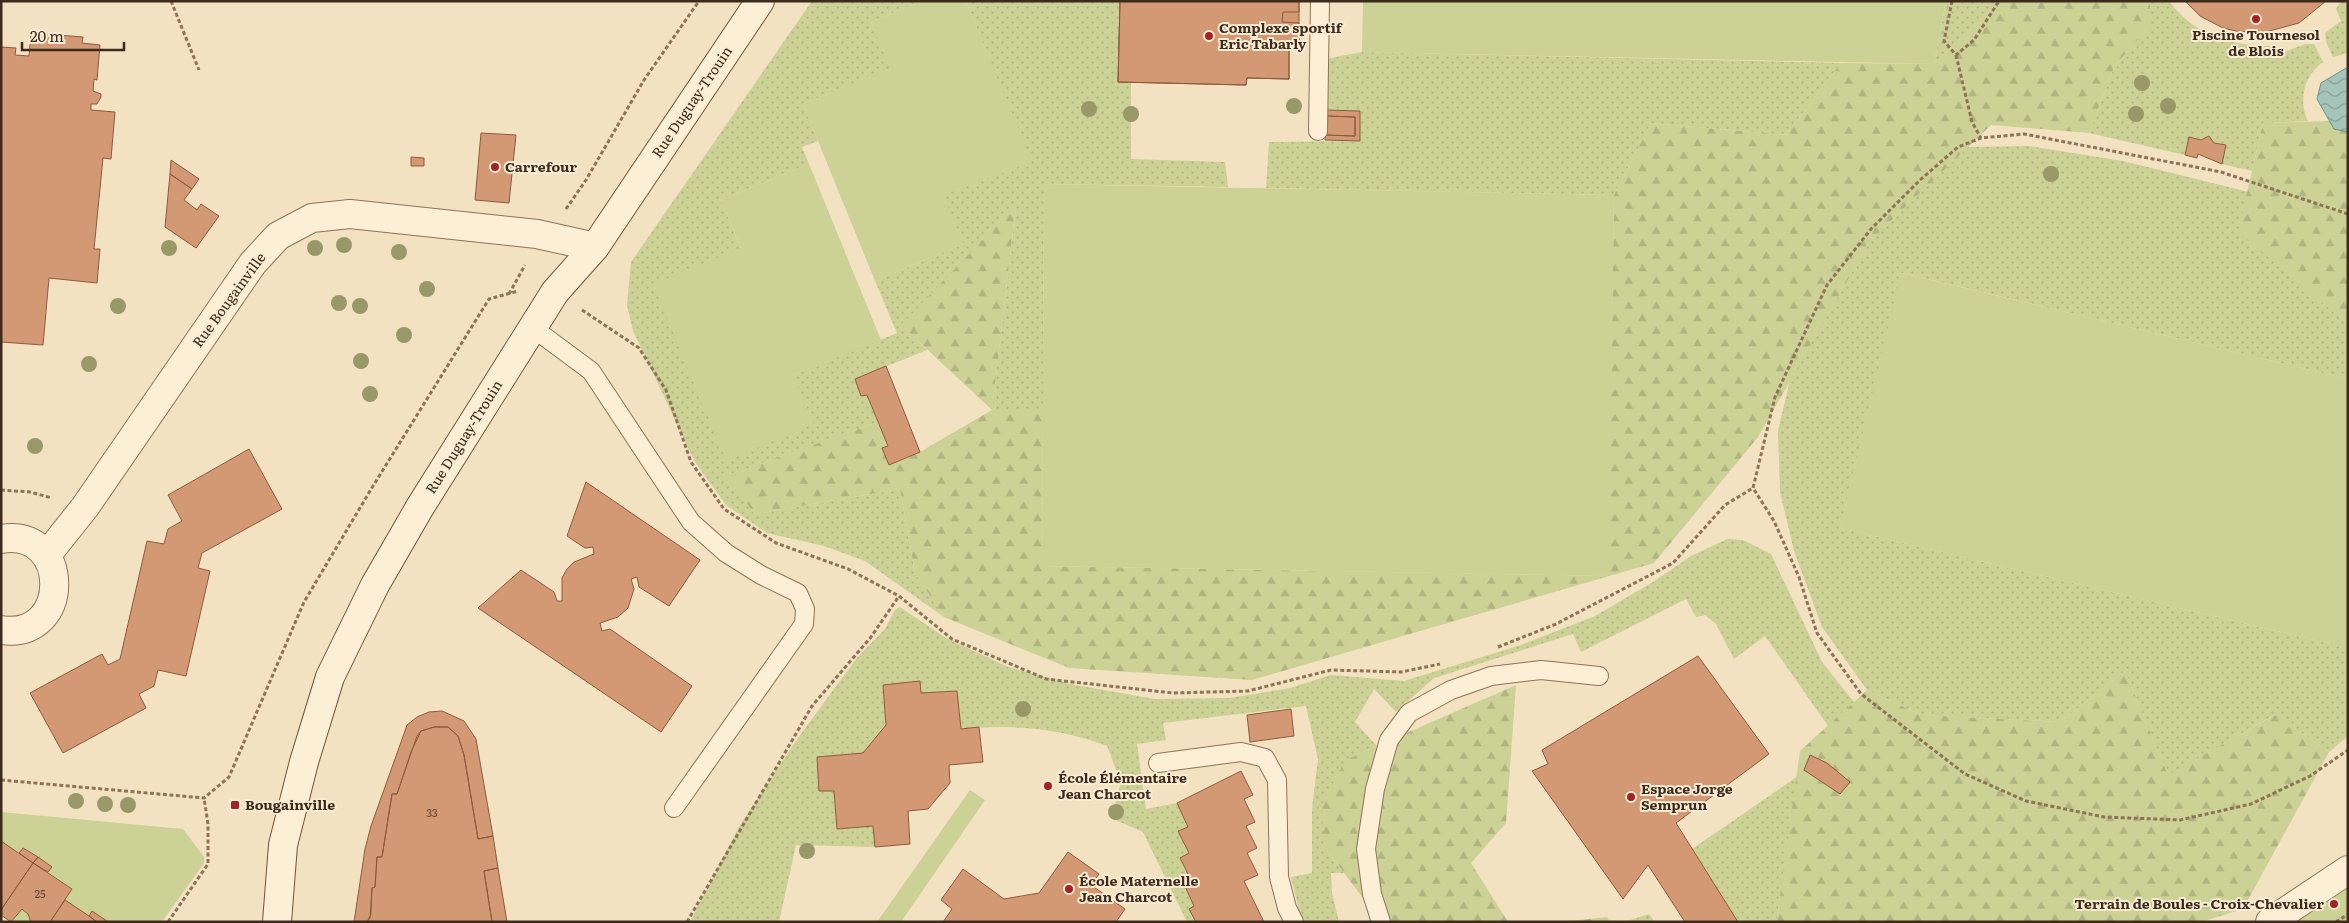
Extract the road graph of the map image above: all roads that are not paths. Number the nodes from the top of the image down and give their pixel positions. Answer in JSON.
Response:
{"nodes":[{"id":1,"x":760,"y":1,"type":"edge"},
{"id":2,"x":1320,"y":1,"type":"edge"},
{"id":3,"x":1318,"y":131,"type":"dead end"},
{"id":4,"x":595,"y":247,"type":"junction"},
{"id":5,"x":532,"y":328,"type":"junction"},
{"id":6,"x":1,"y":539,"type":"edge"},
{"id":7,"x":46,"y":556,"type":"junction"},
{"id":8,"x":1,"y":630,"type":"edge"},
{"id":9,"x":1599,"y":676,"type":"dead end"},
{"id":10,"x":1158,"y":763,"type":"dead end"},
{"id":11,"x":674,"y":808,"type":"dead end"},
{"id":12,"x":2348,"y":870,"type":"edge"},
{"id":13,"x":277,"y":922,"type":"edge"},
{"id":14,"x":1294,"y":922,"type":"edge"},
{"id":15,"x":1381,"y":922,"type":"edge"},
{"id":16,"x":2270,"y":922,"type":"edge"}],
"edges":[{"from":1,"to":4,"type":"main road","name":"Rue Duguay-Trouin"},
{"from":2,"to":3,"type":"lane"},
{"from":4,"to":5,"type":"main road","name":"Rue Duguay-Trouin"},
{"from":4,"to":7,"type":"main road","name":"Rue Bougainville"},
{"from":5,"to":11,"type":"lane"},
{"from":5,"to":13,"type":"main road","name":"Rue Duguay-Trouin"},
{"from":6,"to":7,"type":"main road"},
{"from":7,"to":8,"type":"main road"},
{"from":9,"to":15,"type":"lane"},
{"from":10,"to":14,"type":"lane"},
{"from":12,"to":16,"type":"main road"}]}
